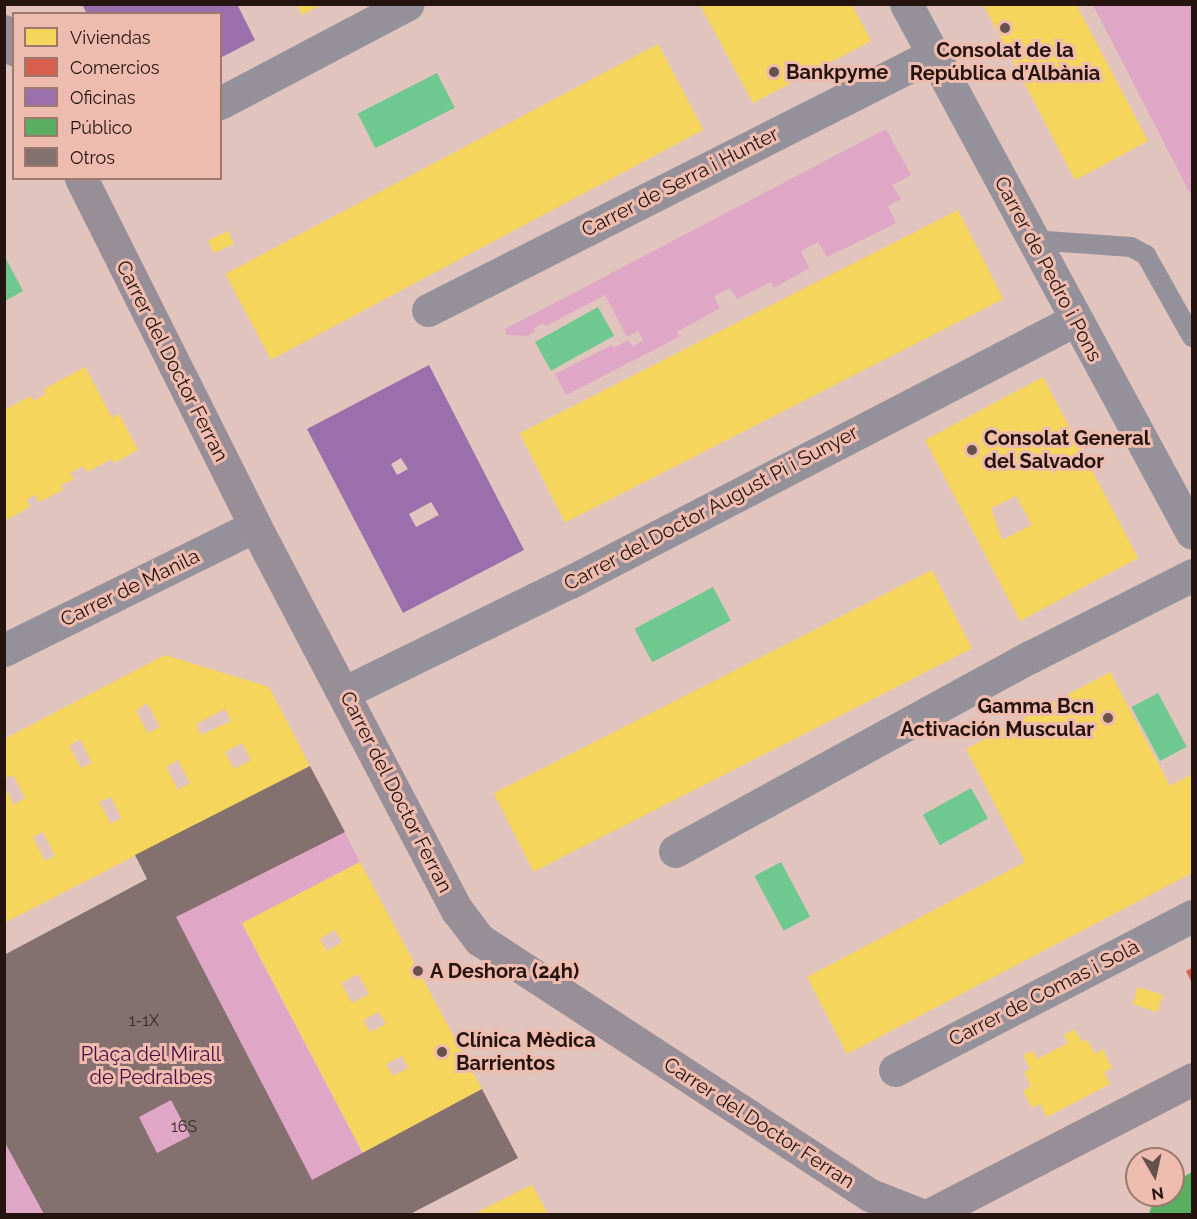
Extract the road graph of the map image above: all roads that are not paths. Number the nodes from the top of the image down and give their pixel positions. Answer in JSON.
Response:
{"nodes":[{"id":1,"x":408,"y":4,"type":"edge"},
{"id":2,"x":906,"y":4,"type":"edge"},
{"id":3,"x":4,"y":32,"type":"edge"},
{"id":4,"x":12,"y":46,"type":"edge"},
{"id":5,"x":932,"y":55,"type":"junction"},
{"id":6,"x":222,"y":102,"type":"edge"},
{"id":7,"x":82,"y":180,"type":"edge"},
{"id":8,"x":1032,"y":240,"type":"junction"},
{"id":9,"x":428,"y":310,"type":"dead end"},
{"id":10,"x":1075,"y":320,"type":"junction"},
{"id":11,"x":1192,"y":337,"type":"edge"},
{"id":12,"x":1190,"y":516,"type":"edge"},
{"id":13,"x":255,"y":526,"type":"junction"},
{"id":14,"x":1192,"y":574,"type":"edge"},
{"id":15,"x":4,"y":650,"type":"edge"},
{"id":16,"x":345,"y":692,"type":"junction"},
{"id":17,"x":675,"y":850,"type":"dead end"},
{"id":18,"x":1192,"y":916,"type":"edge"},
{"id":19,"x":895,"y":1070,"type":"dead end"},
{"id":20,"x":1192,"y":1078,"type":"edge"},
{"id":21,"x":920,"y":1215,"type":"edge"},
{"id":22,"x":931,"y":1215,"type":"edge"}],
"edges":[{"from":1,"to":6,"type":"street"},
{"from":2,"to":5,"type":"street","name":"Carrer de Pedro i Pons"},
{"from":3,"to":4,"type":"street"},
{"from":5,"to":8,"type":"street","name":"Carrer de Pedro i Pons"},
{"from":5,"to":9,"type":"street","name":"Carrer de Serra i Hunter"},
{"from":7,"to":13,"type":"street","name":"Carrer del Doctor Ferran"},
{"from":8,"to":10,"type":"street","name":"Carrer de Pedro i Pons"},
{"from":8,"to":11,"type":"lane"},
{"from":10,"to":12,"type":"street","name":"Carrer de Pedro i Pons"},
{"from":10,"to":16,"type":"street","name":"Carrer del Doctor August Pi i Sunyer"},
{"from":13,"to":15,"type":"street","name":"Carrer de Manila"},
{"from":13,"to":16,"type":"street","name":"Carrer del Doctor Ferran"},
{"from":14,"to":17,"type":"street"},
{"from":16,"to":21,"type":"street","name":"Carrer del Doctor Ferran"},
{"from":18,"to":19,"type":"street","name":"Carrer de Comas i Solà"},
{"from":20,"to":22,"type":"street"}]}
